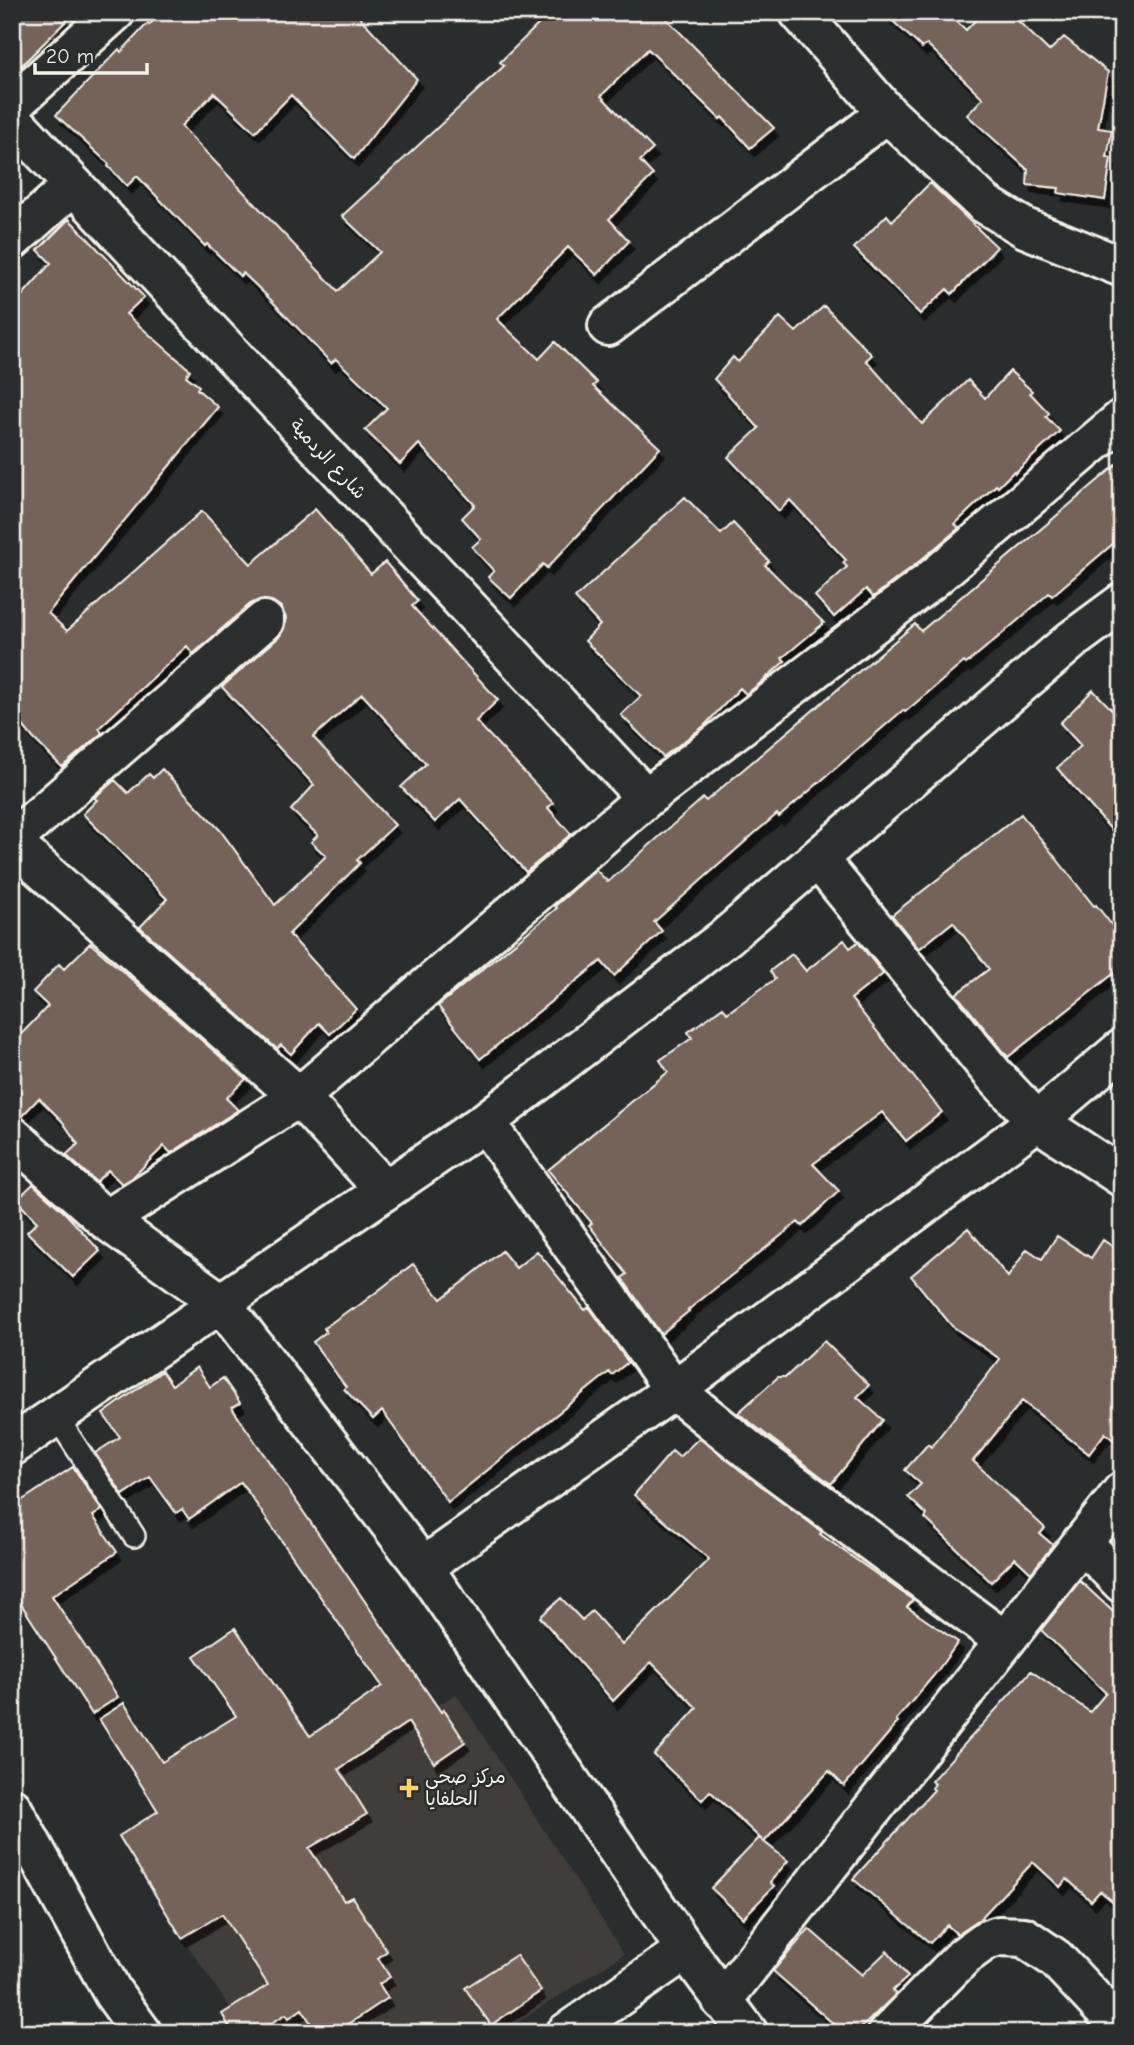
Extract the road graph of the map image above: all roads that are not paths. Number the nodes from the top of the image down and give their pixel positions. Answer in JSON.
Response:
{"nodes":[{"id":1,"x":115,"y":12,"type":"edge"},
{"id":2,"x":799,"y":12,"type":"edge"},
{"id":3,"x":12,"y":105,"type":"edge"},
{"id":4,"x":887,"y":113,"type":"junction"},
{"id":5,"x":12,"y":119,"type":"edge"},
{"id":6,"x":72,"y":186,"type":"junction"},
{"id":7,"x":12,"y":240,"type":"edge"},
{"id":8,"x":1122,"y":267,"type":"edge"},
{"id":9,"x":608,"y":326,"type":"dead end"},
{"id":10,"x":1122,"y":419,"type":"edge"},
{"id":11,"x":1122,"y":603,"type":"edge"},
{"id":12,"x":264,"y":621,"type":"dead end"},
{"id":13,"x":646,"y":798,"type":"junction"},
{"id":14,"x":12,"y":842,"type":"edge"},
{"id":15,"x":818,"y":859,"type":"junction"},
{"id":16,"x":1122,"y":1049,"type":"edge"},
{"id":17,"x":299,"y":1097,"type":"junction"},
{"id":18,"x":1037,"y":1121,"type":"junction"},
{"id":19,"x":485,"y":1122,"type":"junction"},
{"id":20,"x":12,"y":1136,"type":"edge"},
{"id":21,"x":1122,"y":1177,"type":"edge"},
{"id":22,"x":385,"y":1190,"type":"junction"},
{"id":23,"x":106,"y":1220,"type":"junction"},
{"id":24,"x":221,"y":1303,"type":"junction"},
{"id":25,"x":674,"y":1390,"type":"junction"},
{"id":26,"x":56,"y":1416,"type":"junction"},
{"id":27,"x":12,"y":1446,"type":"edge"},
{"id":28,"x":1122,"y":1492,"type":"edge"},
{"id":29,"x":134,"y":1536,"type":"dead end"},
{"id":30,"x":1082,"y":1542,"type":"junction"},
{"id":31,"x":424,"y":1567,"type":"junction"},
{"id":32,"x":1122,"y":1583,"type":"edge"},
{"id":33,"x":1005,"y":1641,"type":"junction"},
{"id":34,"x":12,"y":1808,"type":"edge"},
{"id":35,"x":686,"y":1951,"type":"junction"},
{"id":36,"x":722,"y":2001,"type":"junction"},
{"id":37,"x":1122,"y":2029,"type":"edge"},
{"id":38,"x":142,"y":2033,"type":"edge"},
{"id":39,"x":566,"y":2033,"type":"edge"},
{"id":40,"x":748,"y":2033,"type":"edge"},
{"id":41,"x":888,"y":2033,"type":"edge"}],
"edges":[{"from":1,"to":3,"type":"street"},
{"from":2,"to":4,"type":"street"},
{"from":4,"to":8,"type":"street"},
{"from":4,"to":9,"type":"street"},
{"from":5,"to":6,"type":"street","name":"شارع الردمية"},
{"from":6,"to":7,"type":"street"},
{"from":6,"to":13,"type":"street","name":"شارع الردمية"},
{"from":10,"to":13,"type":"street"},
{"from":11,"to":15,"type":"street"},
{"from":12,"to":14,"type":"street"},
{"from":13,"to":17,"type":"street"},
{"from":14,"to":17,"type":"street"},
{"from":15,"to":18,"type":"street"},
{"from":15,"to":19,"type":"street"},
{"from":16,"to":18,"type":"street"},
{"from":17,"to":22,"type":"street"},
{"from":17,"to":23,"type":"street"},
{"from":18,"to":21,"type":"street"},
{"from":18,"to":25,"type":"street"},
{"from":19,"to":22,"type":"street"},
{"from":19,"to":25,"type":"street"},
{"from":20,"to":23,"type":"street"},
{"from":22,"to":24,"type":"street"},
{"from":23,"to":24,"type":"street"},
{"from":24,"to":26,"type":"street"},
{"from":24,"to":31,"type":"street"},
{"from":25,"to":31,"type":"street"},
{"from":25,"to":33,"type":"street"},
{"from":26,"to":27,"type":"street"},
{"from":26,"to":29,"type":"lane"},
{"from":28,"to":30,"type":"street"},
{"from":30,"to":32,"type":"street"},
{"from":30,"to":33,"type":"street"},
{"from":31,"to":35,"type":"street"},
{"from":33,"to":36,"type":"street"},
{"from":34,"to":38,"type":"street"},
{"from":35,"to":36,"type":"street"},
{"from":35,"to":39,"type":"street"},
{"from":36,"to":40,"type":"street"},
{"from":37,"to":41,"type":"street"}]}
